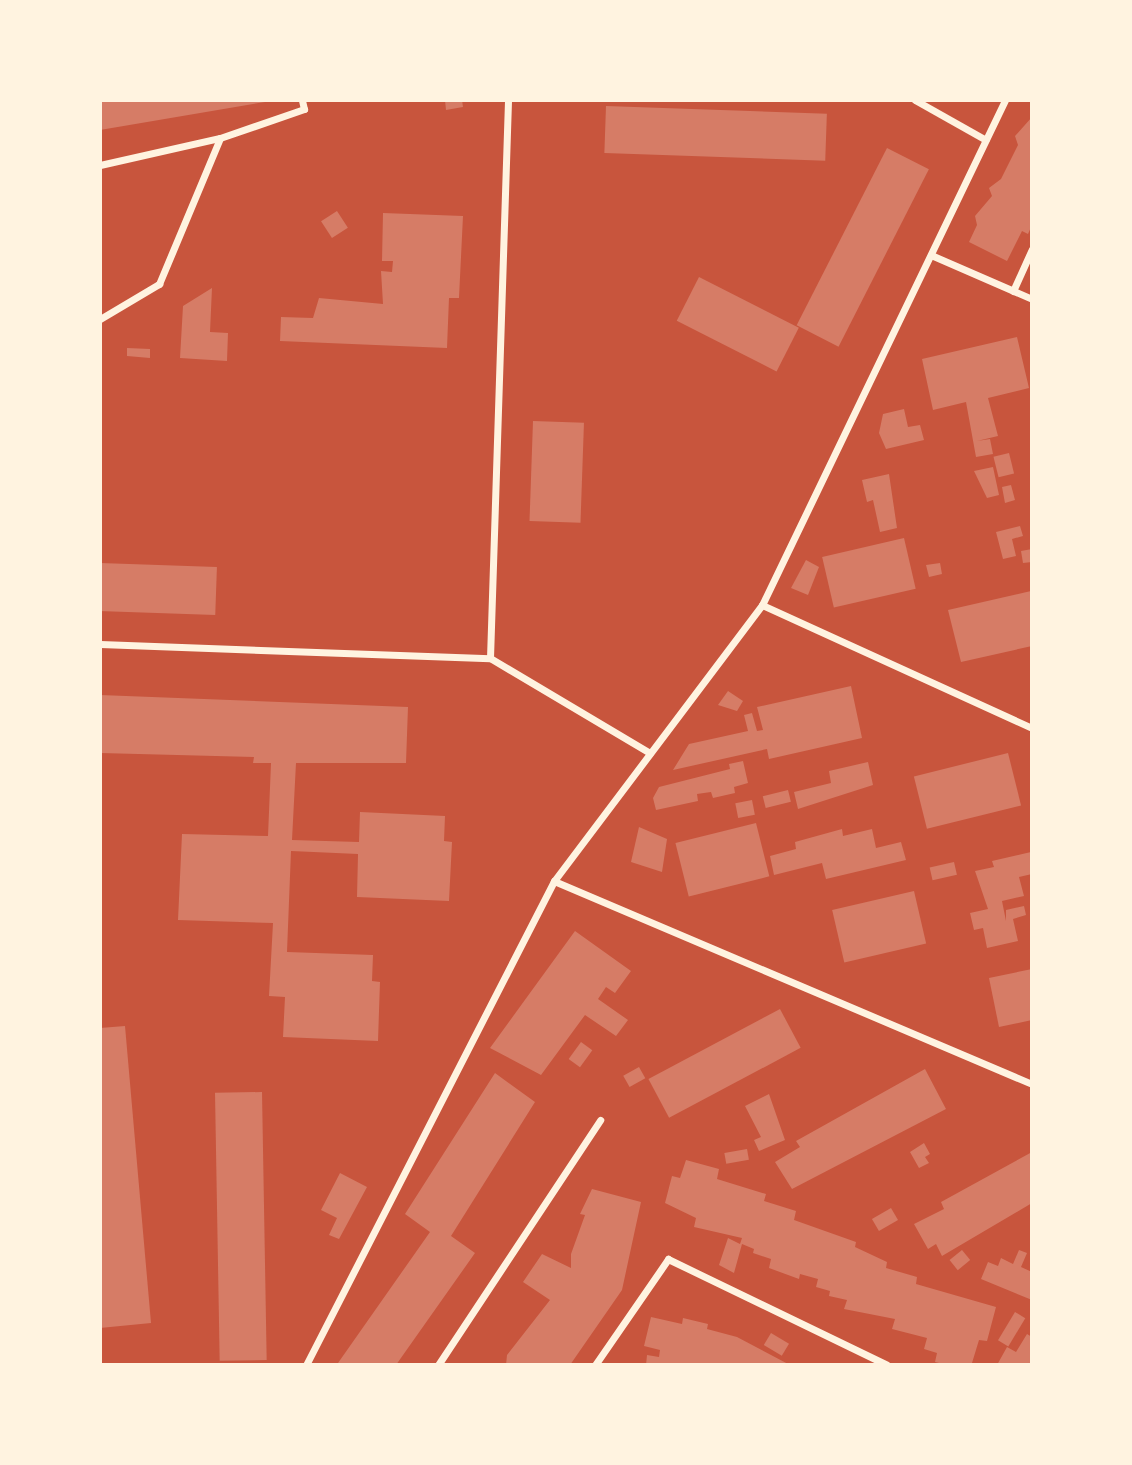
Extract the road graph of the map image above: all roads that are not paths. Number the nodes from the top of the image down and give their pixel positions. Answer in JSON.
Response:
{"nodes":[{"id":1,"x":302,"y":100,"type":"edge"},
{"id":2,"x":508,"y":100,"type":"edge"},
{"id":3,"x":915,"y":100,"type":"edge"},
{"id":4,"x":1005,"y":100,"type":"edge"},
{"id":5,"x":220,"y":138,"type":"junction"},
{"id":6,"x":986,"y":139,"type":"junction"},
{"id":7,"x":100,"y":165,"type":"edge"},
{"id":8,"x":1032,"y":249,"type":"edge"},
{"id":9,"x":931,"y":255,"type":"junction"},
{"id":10,"x":1013,"y":290,"type":"junction"},
{"id":11,"x":1032,"y":299,"type":"edge"},
{"id":12,"x":100,"y":319,"type":"edge"},
{"id":13,"x":762,"y":605,"type":"junction"},
{"id":14,"x":100,"y":644,"type":"edge"},
{"id":15,"x":490,"y":657,"type":"junction"},
{"id":16,"x":1032,"y":728,"type":"edge"},
{"id":17,"x":650,"y":753,"type":"junction"},
{"id":18,"x":554,"y":881,"type":"junction"},
{"id":19,"x":1032,"y":1084,"type":"edge"},
{"id":20,"x":600,"y":1121,"type":"dead end"},
{"id":21,"x":306,"y":1365,"type":"edge"},
{"id":22,"x":438,"y":1365,"type":"edge"},
{"id":23,"x":594,"y":1365,"type":"edge"},
{"id":24,"x":887,"y":1365,"type":"edge"}],
"edges":[{"from":1,"to":5,"type":"street"},
{"from":2,"to":15,"type":"street"},
{"from":3,"to":6,"type":"street"},
{"from":4,"to":6,"type":"street"},
{"from":5,"to":7,"type":"street"},
{"from":5,"to":12,"type":"street"},
{"from":6,"to":9,"type":"street"},
{"from":8,"to":10,"type":"street"},
{"from":9,"to":10,"type":"street"},
{"from":9,"to":13,"type":"street"},
{"from":10,"to":11,"type":"street"},
{"from":13,"to":16,"type":"street"},
{"from":13,"to":17,"type":"street"},
{"from":14,"to":15,"type":"street"},
{"from":15,"to":17,"type":"street"},
{"from":17,"to":18,"type":"street"},
{"from":18,"to":19,"type":"street"},
{"from":18,"to":21,"type":"street"},
{"from":20,"to":22,"type":"street"},
{"from":23,"to":24,"type":"street"}]}
